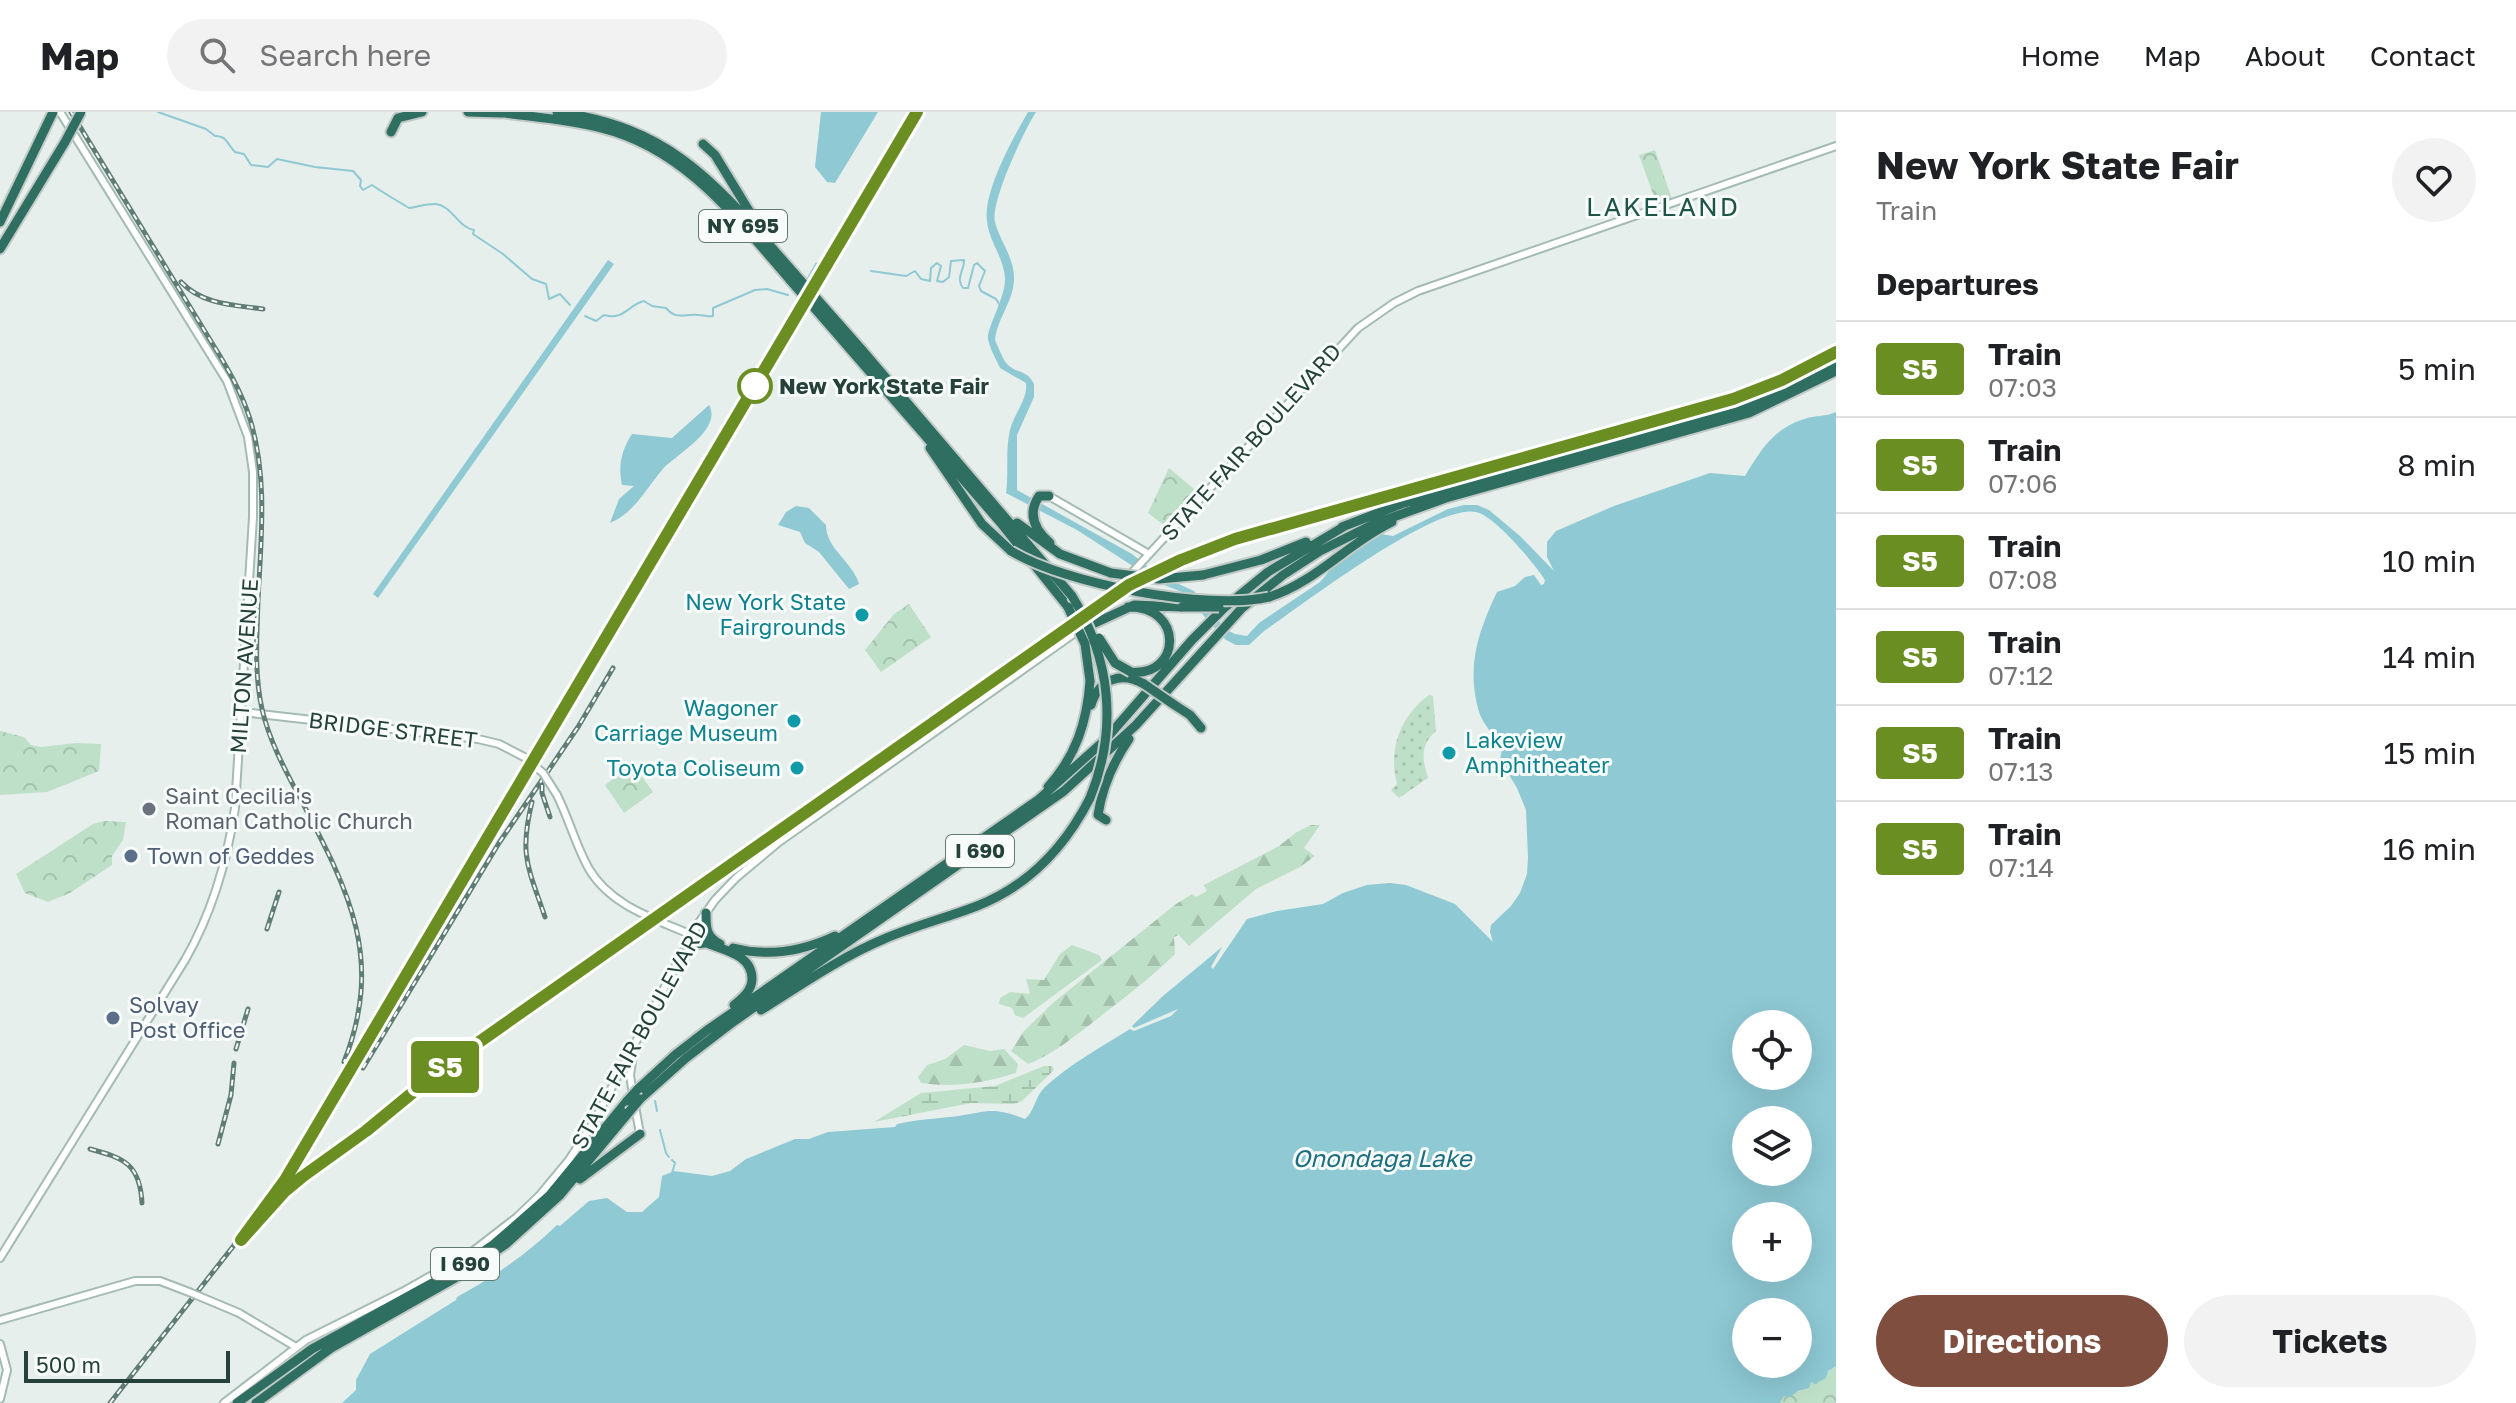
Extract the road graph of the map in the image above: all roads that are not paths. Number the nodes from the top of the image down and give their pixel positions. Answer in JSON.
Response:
{"nodes":[{"id":1,"x":60,"y":112,"type":"edge"},
{"id":2,"x":83,"y":112,"type":"edge"},
{"id":3,"x":422,"y":112,"type":"edge"},
{"id":4,"x":468,"y":112,"type":"edge"},
{"id":5,"x":557,"y":112,"type":"edge"},
{"id":6,"x":501,"y":113,"type":"edge"},
{"id":7,"x":52,"y":115,"type":"edge"},
{"id":8,"x":391,"y":132,"type":"dead end"},
{"id":9,"x":703,"y":144,"type":"dead end"},
{"id":10,"x":1836,"y":146,"type":"edge"},
{"id":11,"x":690,"y":167,"type":"junction"},
{"id":12,"x":0,"y":222,"type":"edge"},
{"id":13,"x":0,"y":249,"type":"edge"},
{"id":14,"x":778,"y":255,"type":"junction"},
{"id":15,"x":793,"y":277,"type":"junction"},
{"id":16,"x":860,"y":354,"type":"junction"},
{"id":17,"x":1836,"y":363,"type":"edge"},
{"id":18,"x":1836,"y":371,"type":"edge"},
{"id":19,"x":879,"y":382,"type":"junction"},
{"id":20,"x":975,"y":481,"type":"junction"},
{"id":21,"x":1459,"y":495,"type":"junction"},
{"id":22,"x":1049,"y":496,"type":"joint"},
{"id":23,"x":1345,"y":526,"type":"junction"},
{"id":24,"x":1147,"y":556,"type":"junction"},
{"id":25,"x":1084,"y":564,"type":"junction"},
{"id":26,"x":1072,"y":596,"type":"junction"},
{"id":27,"x":1269,"y":597,"type":"junction"},
{"id":28,"x":1128,"y":607,"type":"junction"},
{"id":29,"x":1095,"y":619,"type":"junction"},
{"id":30,"x":1079,"y":630,"type":"joint"},
{"id":31,"x":1168,"y":652,"type":"junction"},
{"id":32,"x":1152,"y":708,"type":"junction"},
{"id":33,"x":242,"y":712,"type":"junction"},
{"id":34,"x":1126,"y":718,"type":"junction"},
{"id":35,"x":1201,"y":728,"type":"dead end"},
{"id":36,"x":1081,"y":732,"type":"junction"},
{"id":37,"x":1009,"y":819,"type":"junction"},
{"id":38,"x":1106,"y":820,"type":"dead end"},
{"id":39,"x":706,"y":913,"type":"junction"},
{"id":40,"x":860,"y":923,"type":"junction"},
{"id":41,"x":692,"y":935,"type":"junction"},
{"id":42,"x":705,"y":943,"type":"junction"},
{"id":43,"x":723,"y":946,"type":"junction"},
{"id":44,"x":681,"y":955,"type":"junction"},
{"id":45,"x":716,"y":1035,"type":"junction"},
{"id":46,"x":636,"y":1043,"type":"junction"},
{"id":47,"x":675,"y":1055,"type":"junction"},
{"id":48,"x":619,"y":1074,"type":"junction"},
{"id":49,"x":636,"y":1091,"type":"junction"},
{"id":50,"x":640,"y":1134,"type":"joint"},
{"id":51,"x":553,"y":1202,"type":"junction"},
{"id":52,"x":0,"y":1258,"type":"edge"},
{"id":53,"x":0,"y":1320,"type":"edge"},
{"id":54,"x":0,"y":1344,"type":"edge"},
{"id":55,"x":296,"y":1347,"type":"junction"},
{"id":56,"x":0,"y":1399,"type":"edge"},
{"id":57,"x":224,"y":1403,"type":"edge"},
{"id":58,"x":237,"y":1403,"type":"edge"},
{"id":59,"x":256,"y":1403,"type":"edge"}],
"edges":[{"from":1,"to":33,"type":"main road","name":"MILTON AVENUE"},
{"from":2,"to":13,"type":"highway","bridge":true},
{"from":3,"to":8,"type":"highway"},
{"from":4,"to":6,"type":"highway"},
{"from":5,"to":11,"type":"highway","number":"NY 695"},
{"from":6,"to":11,"type":"highway","number":"NY 695"},
{"from":7,"to":12,"type":"highway"},
{"from":9,"to":14,"type":"highway"},
{"from":10,"to":24,"type":"main road","name":"STATE FAIR BOULEVARD"},
{"from":11,"to":14,"type":"highway","number":"NY 695"},
{"from":11,"to":15,"type":"highway","number":"NY 695"},
{"from":14,"to":15,"type":"highway","number":"NY 695"},
{"from":15,"to":16,"type":"highway","number":"NY 695","bridge":true},
{"from":16,"to":19,"type":"highway","number":"NY 695"},
{"from":16,"to":20,"type":"highway","number":"NY 695"},
{"from":17,"to":23,"type":"highway","number":"I 690"},
{"from":18,"to":21,"type":"highway","number":"I 690"},
{"from":19,"to":27,"type":"highway","bridge":true},
{"from":19,"to":36,"type":"highway","bridge":true},
{"from":20,"to":25,"type":"highway"},
{"from":20,"to":26,"type":"highway"},
{"from":21,"to":27,"type":"highway"},
{"from":21,"to":32,"type":"highway","number":"I 690"},
{"from":22,"to":24,"type":"main road"},
{"from":22,"to":25,"type":"highway"},
{"from":23,"to":25,"type":"highway","bridge":true},
{"from":23,"to":34,"type":"highway","number":"I 690"},
{"from":24,"to":29,"type":"main road","name":"STATE FAIR BOULEVARD"},
{"from":26,"to":31,"type":"highway","bridge":true},
{"from":26,"to":45,"type":"highway","bridge":true},
{"from":27,"to":28,"type":"highway","bridge":true},
{"from":28,"to":29,"type":"highway"},
{"from":28,"to":31,"type":"highway"},
{"from":29,"to":30,"type":"highway"},
{"from":30,"to":39,"type":"main road","name":"STATE FAIR BOULEVARD"},
{"from":31,"to":34,"type":"highway"},
{"from":32,"to":38,"type":"highway"},
{"from":32,"to":45,"type":"highway","number":"I 690"},
{"from":33,"to":41,"type":"main road","name":"BRIDGE STREET","bridge":true},
{"from":33,"to":52,"type":"main road","name":"MILTON AVENUE"},
{"from":34,"to":37,"type":"highway","number":"I 690"},
{"from":35,"to":36,"type":"highway","bridge":true},
{"from":36,"to":37,"type":"highway"},
{"from":37,"to":40,"type":"highway","number":"I 690"},
{"from":39,"to":41,"type":"main road","name":"STATE FAIR BOULEVARD"},
{"from":39,"to":43,"type":"highway"},
{"from":40,"to":43,"type":"highway"},
{"from":40,"to":47,"type":"highway","number":"I 690"},
{"from":41,"to":42,"type":"highway"},
{"from":41,"to":43,"type":"highway"},
{"from":41,"to":44,"type":"main road","name":"STATE FAIR BOULEVARD"},
{"from":42,"to":44,"type":"highway"},
{"from":42,"to":47,"type":"highway"},
{"from":44,"to":46,"type":"main road","name":"STATE FAIR BOULEVARD"},
{"from":45,"to":49,"type":"highway","number":"I 690"},
{"from":46,"to":48,"type":"main road","name":"STATE FAIR BOULEVARD"},
{"from":46,"to":49,"type":"main road"},
{"from":47,"to":49,"type":"highway","number":"I 690"},
{"from":48,"to":49,"type":"main road"},
{"from":48,"to":55,"type":"main road","name":"STATE FAIR BOULEVARD"},
{"from":49,"to":50,"type":"main road"},
{"from":49,"to":51,"type":"highway","number":"I 690","bridge":true},
{"from":49,"to":58,"type":"highway","number":"I 690","bridge":true},
{"from":50,"to":51,"type":"highway"},
{"from":51,"to":59,"type":"highway","number":"I 690"},
{"from":53,"to":55,"type":"main road","bridge":true},
{"from":54,"to":56,"type":"main road"},
{"from":55,"to":57,"type":"main road","name":"STATE FAIR BOULEVARD"}]}
